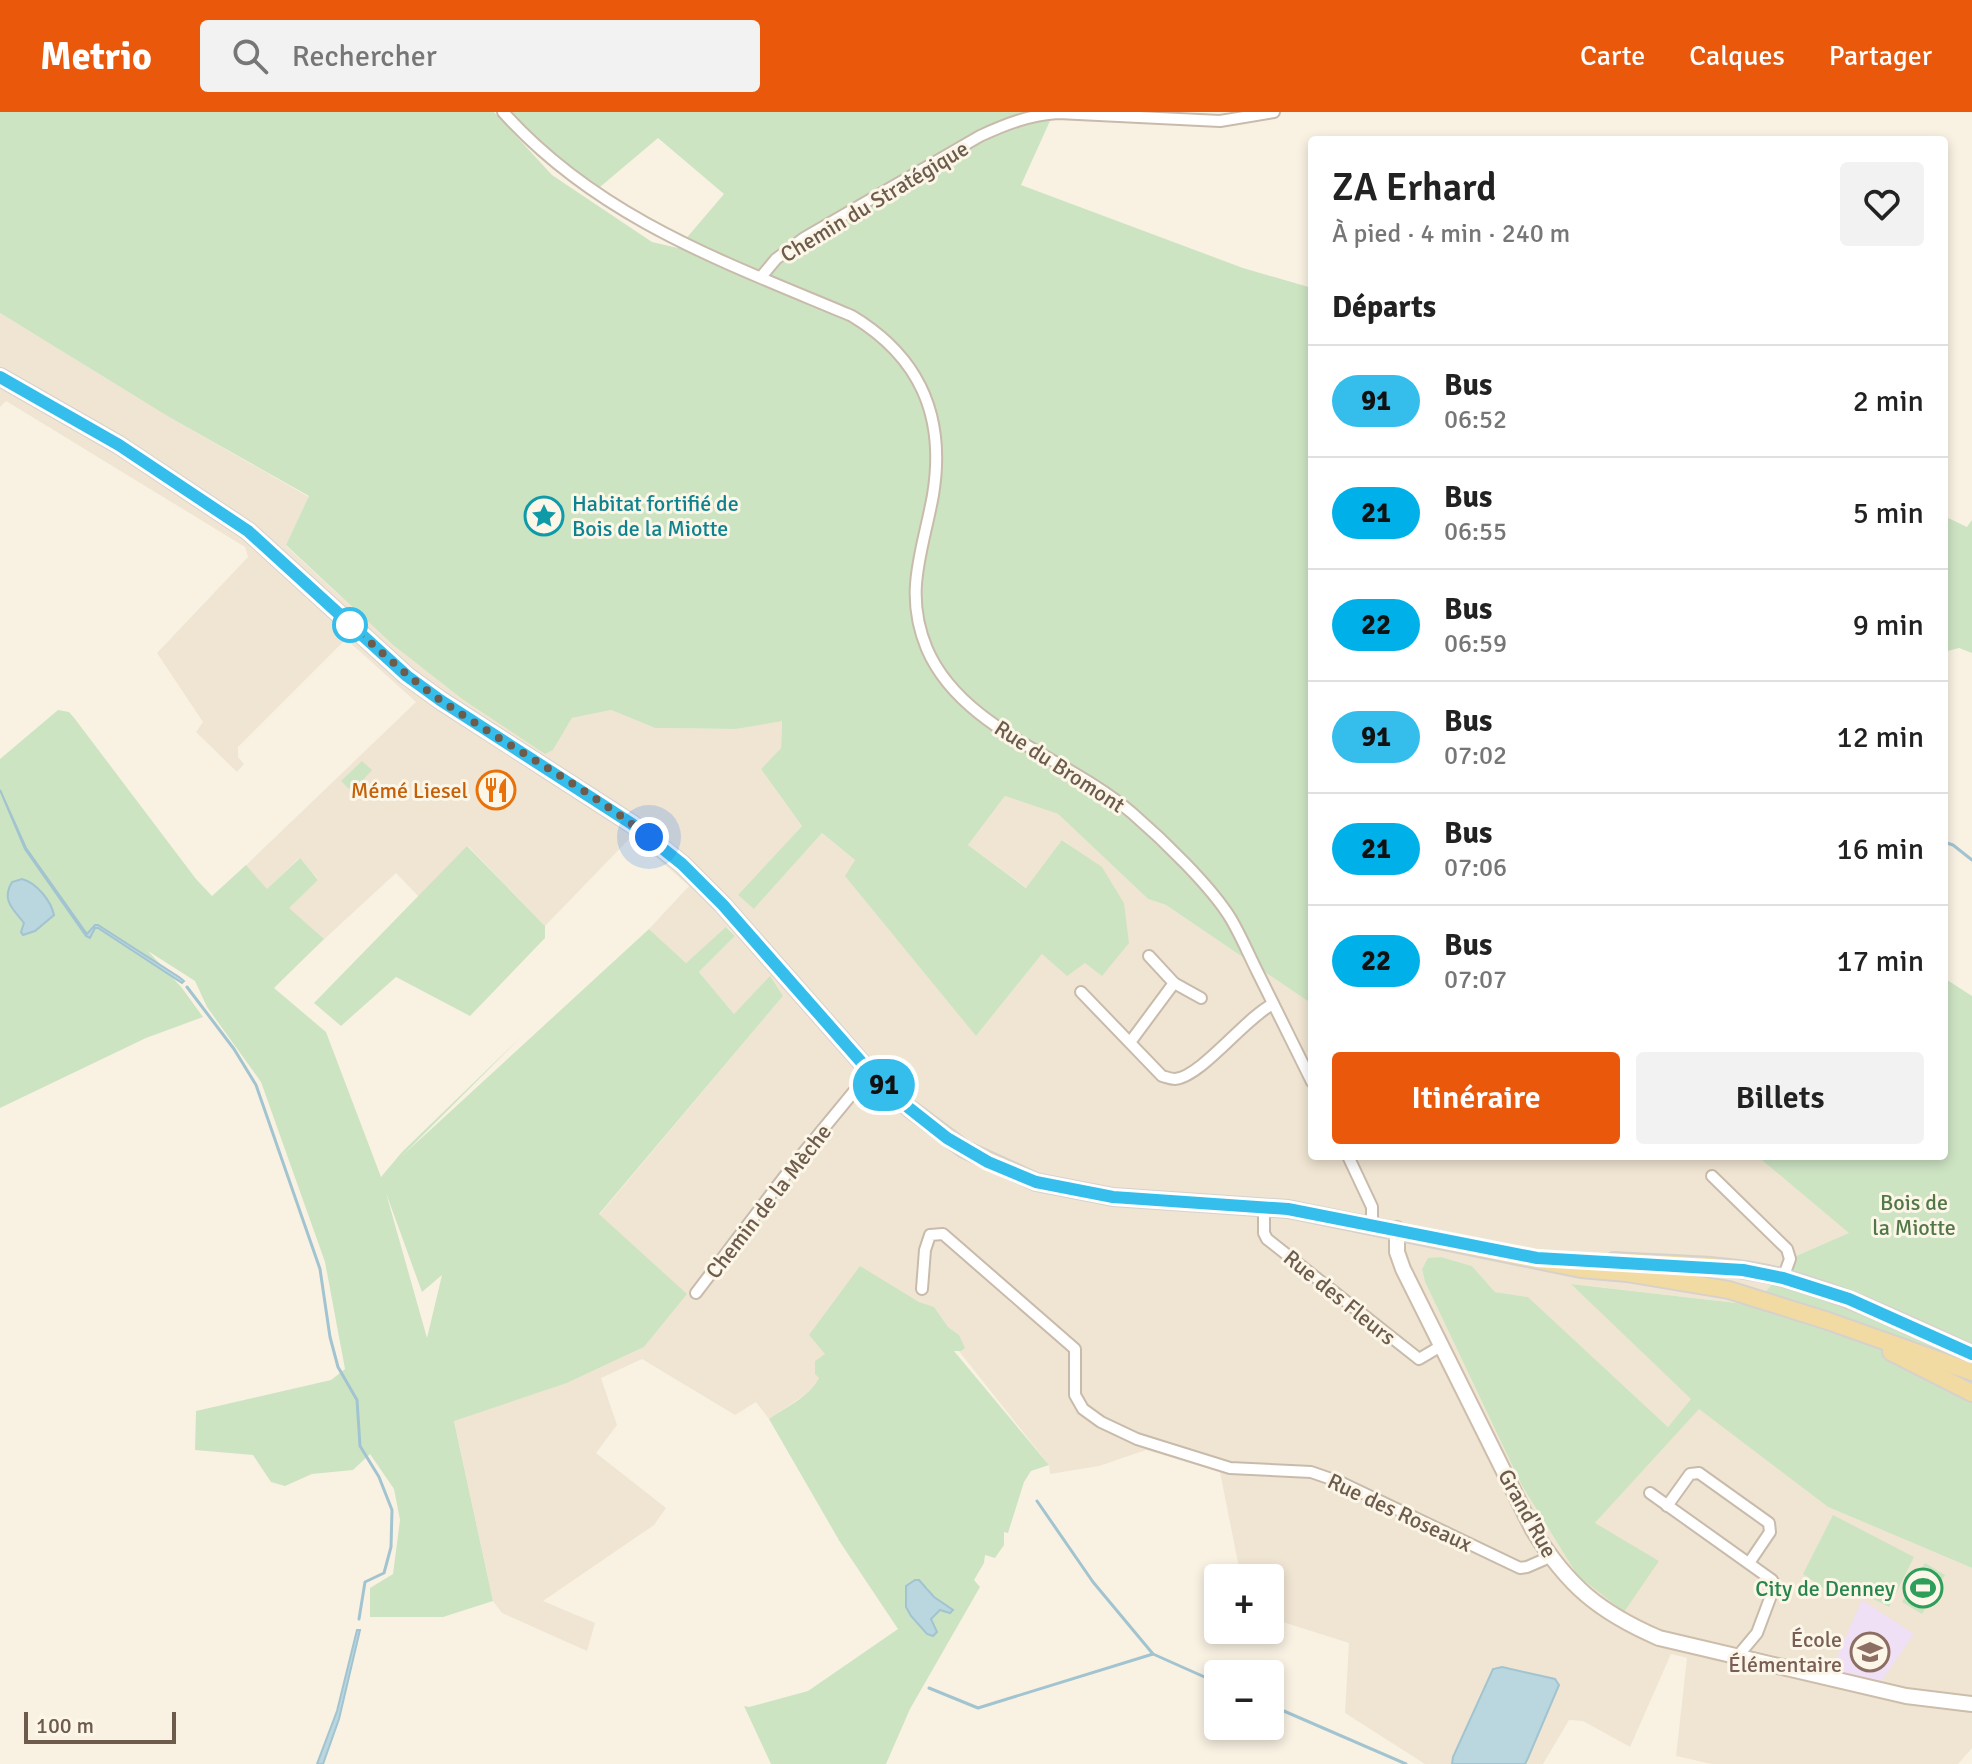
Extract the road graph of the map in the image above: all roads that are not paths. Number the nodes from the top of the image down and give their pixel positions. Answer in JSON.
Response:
{"nodes":[{"id":1,"x":503,"y":112,"type":"edge"},
{"id":2,"x":1274,"y":112,"type":"edge"},
{"id":3,"x":761,"y":277,"type":"junction"},
{"id":4,"x":0,"y":377,"type":"edge"},
{"id":5,"x":1149,"y":956,"type":"dead end"},
{"id":6,"x":1174,"y":983,"type":"junction"},
{"id":7,"x":1081,"y":992,"type":"dead end"},
{"id":8,"x":1201,"y":998,"type":"dead end"},
{"id":9,"x":1273,"y":1004,"type":"junction"},
{"id":10,"x":1131,"y":1041,"type":"junction"},
{"id":11,"x":870,"y":1072,"type":"junction"},
{"id":12,"x":1308,"y":1074,"type":"edge"},
{"id":13,"x":1350,"y":1160,"type":"edge"},
{"id":14,"x":1712,"y":1176,"type":"dead end"},
{"id":15,"x":1264,"y":1206,"type":"junction"},
{"id":16,"x":1372,"y":1224,"type":"junction"},
{"id":17,"x":1397,"y":1229,"type":"junction"},
{"id":18,"x":1537,"y":1258,"type":"junction"},
{"id":19,"x":1783,"y":1278,"type":"junction"},
{"id":20,"x":922,"y":1289,"type":"dead end"},
{"id":21,"x":696,"y":1293,"type":"dead end"},
{"id":22,"x":1828,"y":1321,"type":"junction"},
{"id":23,"x":1441,"y":1346,"type":"junction"},
{"id":24,"x":1972,"y":1354,"type":"edge"},
{"id":25,"x":1972,"y":1372,"type":"edge"},
{"id":26,"x":1972,"y":1393,"type":"edge"},
{"id":27,"x":1650,"y":1493,"type":"dead end"},
{"id":28,"x":1667,"y":1506,"type":"junction"},
{"id":29,"x":1550,"y":1557,"type":"junction"},
{"id":30,"x":1749,"y":1563,"type":"junction"},
{"id":31,"x":1737,"y":1657,"type":"junction"},
{"id":32,"x":1972,"y":1704,"type":"edge"}],
"edges":[{"from":1,"to":3,"type":"street","name":"Rue du Bromont"},
{"from":2,"to":3,"type":"street","name":"Chemin du Stratégique"},
{"from":3,"to":9,"type":"street","name":"Rue du Bromont"},
{"from":4,"to":11,"type":"main road"},
{"from":5,"to":6,"type":"street"},
{"from":6,"to":8,"type":"street"},
{"from":6,"to":10,"type":"street"},
{"from":7,"to":10,"type":"street"},
{"from":9,"to":10,"type":"street"},
{"from":9,"to":12,"type":"street","name":"Rue du Bromont"},
{"from":11,"to":15,"type":"main road"},
{"from":11,"to":21,"type":"street","name":"Chemin de la Mèche"},
{"from":13,"to":16,"type":"street"},
{"from":14,"to":19,"type":"street"},
{"from":15,"to":16,"type":"main road"},
{"from":15,"to":23,"type":"street","name":"Rue des Fleurs"},
{"from":16,"to":17,"type":"main road"},
{"from":17,"to":18,"type":"main road"},
{"from":17,"to":23,"type":"street","name":"Grand'Rue"},
{"from":18,"to":19,"type":"main road"},
{"from":18,"to":22,"type":"main road"},
{"from":19,"to":24,"type":"main road"},
{"from":20,"to":29,"type":"street","name":"Rue des Roseaux"},
{"from":22,"to":25,"type":"main road"},
{"from":22,"to":26,"type":"main road"},
{"from":23,"to":29,"type":"street","name":"Grand'Rue"},
{"from":27,"to":28,"type":"street"},
{"from":28,"to":30,"type":"street"},
{"from":28,"to":30,"type":"street"},
{"from":29,"to":31,"type":"street","name":"Grand'Rue"},
{"from":30,"to":31,"type":"street"},
{"from":31,"to":32,"type":"street","name":"Grand'Rue"}]}
